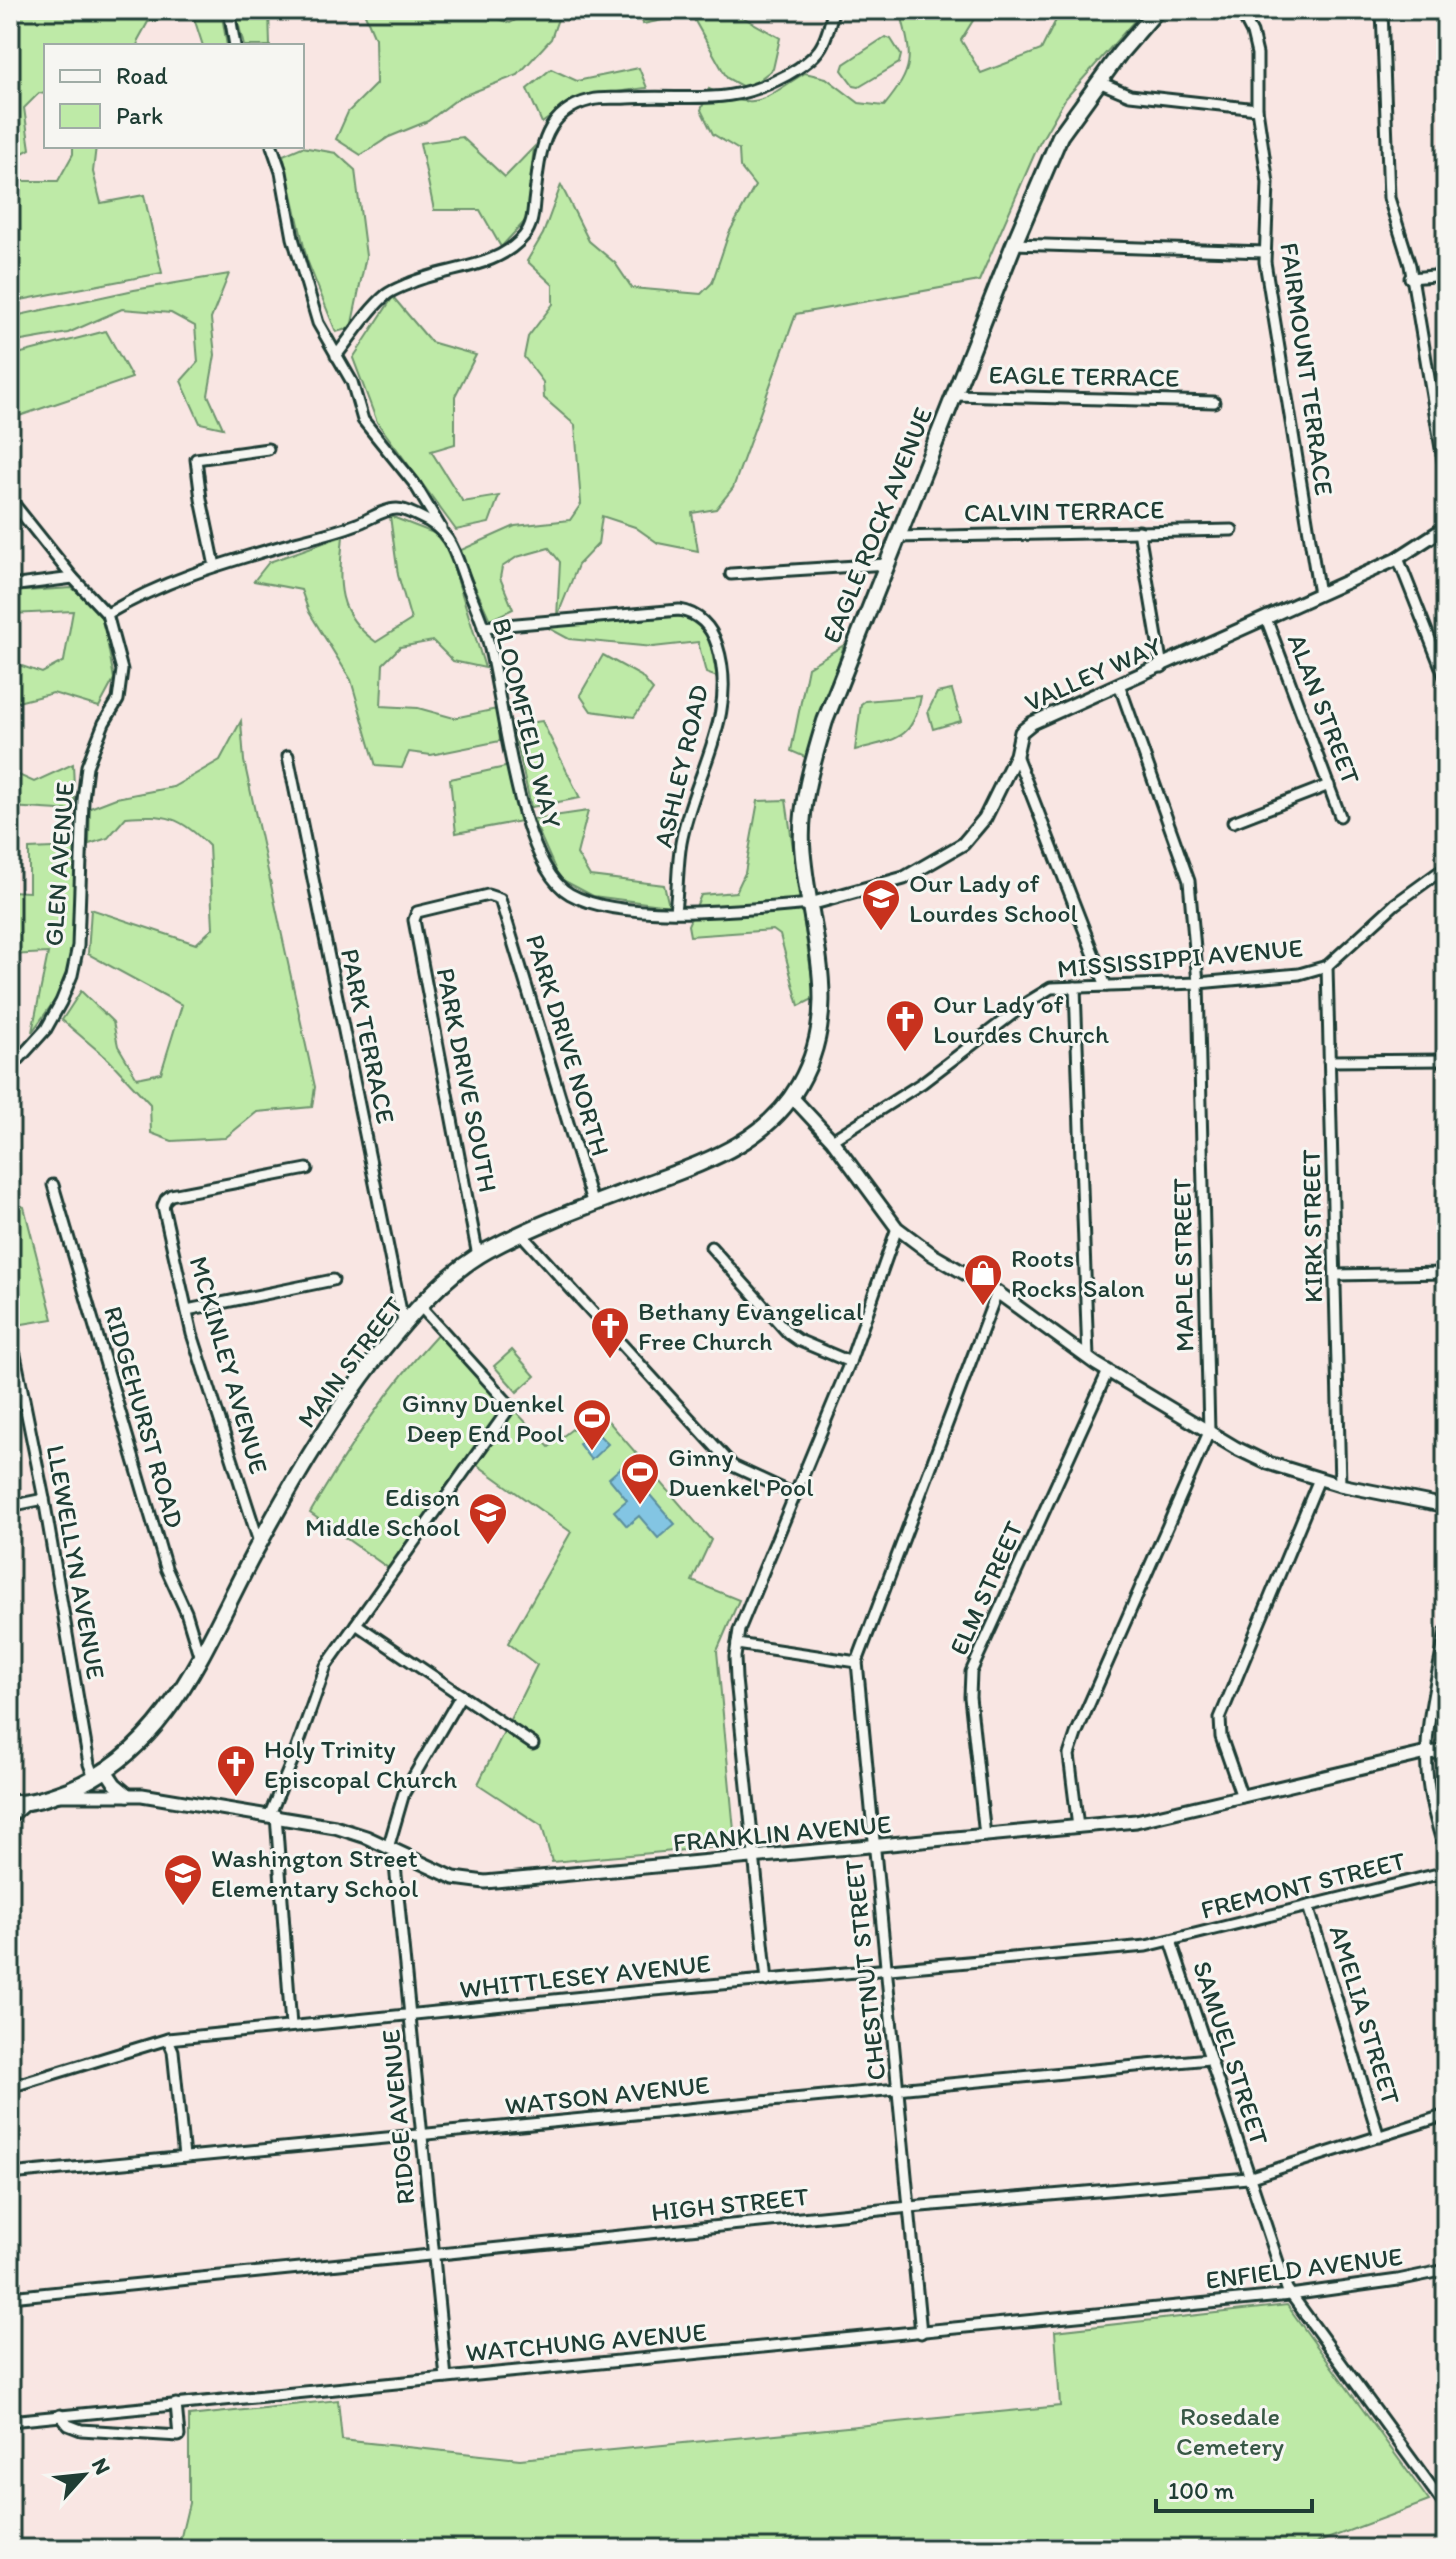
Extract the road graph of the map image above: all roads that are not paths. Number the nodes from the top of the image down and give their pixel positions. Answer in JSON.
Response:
{"nodes":[{"id":1,"x":229,"y":10,"type":"edge"},
{"id":2,"x":833,"y":10,"type":"edge"},
{"id":3,"x":1157,"y":10,"type":"edge"},
{"id":4,"x":1240,"y":10,"type":"edge"},
{"id":5,"x":1382,"y":10,"type":"edge"},
{"id":6,"x":235,"y":44,"type":"edge"},
{"id":7,"x":1099,"y":82,"type":"junction"},
{"id":8,"x":1257,"y":109,"type":"junction"},
{"id":9,"x":273,"y":148,"type":"edge"},
{"id":10,"x":1014,"y":244,"type":"junction"},
{"id":11,"x":1265,"y":252,"type":"junction"},
{"id":12,"x":1446,"y":275,"type":"edge"},
{"id":13,"x":1410,"y":278,"type":"junction"},
{"id":14,"x":336,"y":356,"type":"junction"},
{"id":15,"x":954,"y":395,"type":"junction"},
{"id":16,"x":1214,"y":402,"type":"dead end"},
{"id":17,"x":268,"y":449,"type":"dead end"},
{"id":18,"x":1446,"y":478,"type":"edge"},
{"id":19,"x":10,"y":499,"type":"edge"},
{"id":20,"x":1446,"y":527,"type":"edge"},
{"id":21,"x":442,"y":529,"type":"junction"},
{"id":22,"x":1232,"y":530,"type":"dead end"},
{"id":23,"x":1139,"y":531,"type":"junction"},
{"id":24,"x":897,"y":537,"type":"junction"},
{"id":25,"x":1398,"y":558,"type":"junction"},
{"id":26,"x":887,"y":564,"type":"junction"},
{"id":27,"x":215,"y":566,"type":"junction"},
{"id":28,"x":731,"y":574,"type":"dead end"},
{"id":29,"x":73,"y":578,"type":"junction"},
{"id":30,"x":10,"y":586,"type":"edge"},
{"id":31,"x":1319,"y":594,"type":"junction"},
{"id":32,"x":107,"y":614,"type":"junction"},
{"id":33,"x":1266,"y":618,"type":"junction"},
{"id":34,"x":483,"y":627,"type":"junction"},
{"id":35,"x":1162,"y":667,"type":"junction"},
{"id":36,"x":1446,"y":680,"type":"edge"},
{"id":37,"x":1119,"y":684,"type":"junction"},
{"id":38,"x":1016,"y":755,"type":"junction"},
{"id":39,"x":288,"y":756,"type":"dead end"},
{"id":40,"x":1329,"y":785,"type":"junction"},
{"id":41,"x":1340,"y":816,"type":"dead end"},
{"id":42,"x":1233,"y":822,"type":"dead end"},
{"id":43,"x":1446,"y":867,"type":"edge"},
{"id":44,"x":810,"y":904,"type":"junction"},
{"id":45,"x":675,"y":911,"type":"junction"},
{"id":46,"x":417,"y":912,"type":"joint"},
{"id":47,"x":1327,"y":966,"type":"junction"},
{"id":48,"x":1198,"y":983,"type":"junction"},
{"id":49,"x":1106,"y":986,"type":"junction"},
{"id":50,"x":1075,"y":987,"type":"junction"},
{"id":51,"x":1446,"y":1060,"type":"edge"},
{"id":52,"x":10,"y":1061,"type":"edge"},
{"id":53,"x":1329,"y":1061,"type":"junction"},
{"id":54,"x":792,"y":1097,"type":"junction"},
{"id":55,"x":832,"y":1140,"type":"junction"},
{"id":56,"x":307,"y":1169,"type":"dead end"},
{"id":57,"x":53,"y":1185,"type":"dead end"},
{"id":58,"x":593,"y":1205,"type":"junction"},
{"id":59,"x":897,"y":1228,"type":"junction"},
{"id":60,"x":521,"y":1234,"type":"junction"},
{"id":61,"x":711,"y":1247,"type":"dead end"},
{"id":62,"x":478,"y":1256,"type":"junction"},
{"id":63,"x":1446,"y":1273,"type":"edge"},
{"id":64,"x":1335,"y":1275,"type":"junction"},
{"id":65,"x":333,"y":1280,"type":"dead end"},
{"id":66,"x":997,"y":1292,"type":"junction"},
{"id":67,"x":421,"y":1307,"type":"junction"},
{"id":68,"x":187,"y":1310,"type":"junction"},
{"id":69,"x":404,"y":1326,"type":"junction"},
{"id":70,"x":15,"y":1355,"type":"dead end"},
{"id":71,"x":1088,"y":1358,"type":"junction"},
{"id":72,"x":850,"y":1362,"type":"junction"},
{"id":73,"x":1108,"y":1371,"type":"junction"},
{"id":74,"x":1209,"y":1432,"type":"junction"},
{"id":75,"x":1319,"y":1479,"type":"junction"},
{"id":76,"x":1340,"y":1485,"type":"junction"},
{"id":77,"x":796,"y":1495,"type":"junction"},
{"id":78,"x":44,"y":1499,"type":"junction"},
{"id":79,"x":10,"y":1506,"type":"edge"},
{"id":80,"x":1446,"y":1506,"type":"edge"},
{"id":81,"x":259,"y":1542,"type":"junction"},
{"id":82,"x":356,"y":1624,"type":"junction"},
{"id":83,"x":1446,"y":1631,"type":"edge"},
{"id":84,"x":737,"y":1644,"type":"junction"},
{"id":85,"x":200,"y":1658,"type":"junction"},
{"id":86,"x":857,"y":1662,"type":"junction"},
{"id":87,"x":461,"y":1695,"type":"junction"},
{"id":88,"x":533,"y":1744,"type":"dead end"},
{"id":89,"x":1446,"y":1751,"type":"edge"},
{"id":90,"x":1427,"y":1753,"type":"junction"},
{"id":91,"x":100,"y":1773,"type":"junction"},
{"id":92,"x":54,"y":1795,"type":"junction"},
{"id":93,"x":128,"y":1795,"type":"junction"},
{"id":94,"x":1242,"y":1797,"type":"junction"},
{"id":95,"x":18,"y":1803,"type":"edge"},
{"id":96,"x":273,"y":1815,"type":"junction"},
{"id":97,"x":10,"y":1816,"type":"edge"},
{"id":98,"x":1078,"y":1827,"type":"junction"},
{"id":99,"x":985,"y":1836,"type":"junction"},
{"id":100,"x":875,"y":1846,"type":"junction"},
{"id":101,"x":393,"y":1850,"type":"junction"},
{"id":102,"x":1446,"y":1855,"type":"edge"},
{"id":103,"x":755,"y":1858,"type":"junction"},
{"id":104,"x":1446,"y":1872,"type":"edge"},
{"id":105,"x":1308,"y":1906,"type":"junction"},
{"id":106,"x":1171,"y":1941,"type":"junction"},
{"id":107,"x":887,"y":1969,"type":"junction"},
{"id":108,"x":767,"y":1981,"type":"junction"},
{"id":109,"x":411,"y":2016,"type":"junction"},
{"id":110,"x":291,"y":2026,"type":"junction"},
{"id":111,"x":168,"y":2039,"type":"junction"},
{"id":112,"x":1209,"y":2059,"type":"junction"},
{"id":113,"x":10,"y":2087,"type":"edge"},
{"id":114,"x":899,"y":2088,"type":"junction"},
{"id":115,"x":1446,"y":2115,"type":"edge"},
{"id":116,"x":423,"y":2134,"type":"junction"},
{"id":117,"x":1379,"y":2137,"type":"junction"},
{"id":118,"x":184,"y":2157,"type":"junction"},
{"id":119,"x":10,"y":2174,"type":"edge"},
{"id":120,"x":1248,"y":2178,"type":"junction"},
{"id":121,"x":910,"y":2207,"type":"junction"},
{"id":122,"x":433,"y":2256,"type":"junction"},
{"id":123,"x":1446,"y":2270,"type":"edge"},
{"id":124,"x":1290,"y":2295,"type":"junction"},
{"id":125,"x":10,"y":2297,"type":"edge"},
{"id":126,"x":1166,"y":2306,"type":"joint"},
{"id":127,"x":921,"y":2333,"type":"junction"},
{"id":128,"x":446,"y":2378,"type":"junction"},
{"id":129,"x":176,"y":2404,"type":"junction"},
{"id":130,"x":60,"y":2415,"type":"junction"},
{"id":131,"x":10,"y":2421,"type":"edge"},
{"id":132,"x":1446,"y":2506,"type":"edge"}],
"edges":[{"from":1,"to":6,"type":"street"},
{"from":2,"to":14,"type":"street"},
{"from":3,"to":7,"type":"main road","name":"EAGLE ROCK AVENUE"},
{"from":4,"to":8,"type":"street","name":"FAIRMOUNT TERRACE"},
{"from":5,"to":13,"type":"street"},
{"from":7,"to":8,"type":"street"},
{"from":7,"to":10,"type":"main road","name":"EAGLE ROCK AVENUE"},
{"from":8,"to":11,"type":"street","name":"FAIRMOUNT TERRACE"},
{"from":9,"to":14,"type":"street","name":"BLOOMFIELD WAY"},
{"from":10,"to":11,"type":"street"},
{"from":10,"to":15,"type":"main road","name":"EAGLE ROCK AVENUE"},
{"from":11,"to":31,"type":"street","name":"FAIRMOUNT TERRACE"},
{"from":12,"to":13,"type":"street"},
{"from":13,"to":18,"type":"street"},
{"from":14,"to":21,"type":"street","name":"BLOOMFIELD WAY"},
{"from":15,"to":16,"type":"street","name":"EAGLE TERRACE"},
{"from":15,"to":24,"type":"main road","name":"EAGLE ROCK AVENUE"},
{"from":17,"to":27,"type":"street"},
{"from":19,"to":29,"type":"street","name":"GLEN AVENUE"},
{"from":20,"to":25,"type":"street","name":"VALLEY WAY"},
{"from":21,"to":27,"type":"street"},
{"from":21,"to":34,"type":"street","name":"BLOOMFIELD WAY"},
{"from":22,"to":23,"type":"street","name":"CALVIN TERRACE"},
{"from":23,"to":24,"type":"street","name":"CALVIN TERRACE"},
{"from":23,"to":35,"type":"street"},
{"from":24,"to":26,"type":"main road","name":"EAGLE ROCK AVENUE"},
{"from":25,"to":31,"type":"street","name":"VALLEY WAY"},
{"from":25,"to":36,"type":"street"},
{"from":26,"to":28,"type":"street"},
{"from":26,"to":44,"type":"main road","name":"EAGLE ROCK AVENUE"},
{"from":27,"to":32,"type":"street"},
{"from":29,"to":30,"type":"street"},
{"from":29,"to":32,"type":"street","name":"GLEN AVENUE"},
{"from":31,"to":33,"type":"street","name":"VALLEY WAY"},
{"from":32,"to":52,"type":"street","name":"GLEN AVENUE"},
{"from":33,"to":35,"type":"street","name":"VALLEY WAY"},
{"from":33,"to":40,"type":"street","name":"ALAN STREET"},
{"from":34,"to":45,"type":"street","name":"BLOOMFIELD WAY"},
{"from":34,"to":45,"type":"street","name":"ASHLEY ROAD"},
{"from":35,"to":37,"type":"street","name":"VALLEY WAY"},
{"from":37,"to":38,"type":"street","name":"VALLEY WAY"},
{"from":37,"to":48,"type":"street","name":"MAPLE STREET"},
{"from":38,"to":44,"type":"street","name":"VALLEY WAY"},
{"from":38,"to":49,"type":"street"},
{"from":39,"to":69,"type":"street","name":"PARK TERRACE"},
{"from":40,"to":41,"type":"street","name":"ALAN STREET"},
{"from":40,"to":42,"type":"street"},
{"from":43,"to":47,"type":"street","name":"MISSISSIPPI AVENUE"},
{"from":44,"to":45,"type":"street","name":"BLOOMFIELD WAY"},
{"from":44,"to":54,"type":"main road","name":"EAGLE ROCK AVENUE"},
{"from":46,"to":58,"type":"street","name":"PARK DRIVE NORTH"},
{"from":46,"to":62,"type":"street","name":"PARK DRIVE SOUTH"},
{"from":47,"to":48,"type":"street","name":"MISSISSIPPI AVENUE"},
{"from":47,"to":53,"type":"street","name":"KIRK STREET"},
{"from":48,"to":49,"type":"street","name":"MISSISSIPPI AVENUE"},
{"from":48,"to":74,"type":"street","name":"MAPLE STREET"},
{"from":49,"to":50,"type":"street","name":"MISSISSIPPI AVENUE"},
{"from":50,"to":55,"type":"street","name":"MISSISSIPPI AVENUE"},
{"from":50,"to":71,"type":"street"},
{"from":51,"to":53,"type":"street"},
{"from":53,"to":64,"type":"street","name":"KIRK STREET"},
{"from":54,"to":55,"type":"street"},
{"from":54,"to":58,"type":"main road","name":"MAIN STREET"},
{"from":55,"to":59,"type":"street"},
{"from":56,"to":68,"type":"street","name":"MCKINLEY AVENUE"},
{"from":57,"to":85,"type":"street","name":"RIDGEHURST ROAD"},
{"from":58,"to":60,"type":"main road","name":"MAIN STREET"},
{"from":59,"to":66,"type":"street"},
{"from":59,"to":72,"type":"street"},
{"from":60,"to":62,"type":"main road","name":"MAIN STREET"},
{"from":60,"to":77,"type":"street"},
{"from":61,"to":72,"type":"street"},
{"from":62,"to":67,"type":"main road","name":"MAIN STREET"},
{"from":63,"to":64,"type":"street"},
{"from":64,"to":76,"type":"street","name":"KIRK STREET"},
{"from":65,"to":68,"type":"street"},
{"from":66,"to":71,"type":"street"},
{"from":66,"to":86,"type":"street","name":"CHESTNUT STREET"},
{"from":67,"to":69,"type":"main road","name":"MAIN STREET"},
{"from":67,"to":82,"type":"street"},
{"from":68,"to":81,"type":"street","name":"MCKINLEY AVENUE"},
{"from":69,"to":81,"type":"main road","name":"MAIN STREET"},
{"from":70,"to":78,"type":"street","name":"LLEWELLYN AVENUE"},
{"from":71,"to":73,"type":"street"},
{"from":72,"to":77,"type":"street"},
{"from":73,"to":74,"type":"street"},
{"from":73,"to":99,"type":"street","name":"ELM STREET"},
{"from":74,"to":75,"type":"street"},
{"from":74,"to":98,"type":"street","name":"MAPLE STREET"},
{"from":75,"to":76,"type":"street"},
{"from":75,"to":94,"type":"street"},
{"from":76,"to":80,"type":"street"},
{"from":77,"to":84,"type":"street"},
{"from":78,"to":79,"type":"street"},
{"from":78,"to":91,"type":"street","name":"LLEWELLYN AVENUE"},
{"from":81,"to":85,"type":"main road","name":"MAIN STREET"},
{"from":82,"to":87,"type":"street"},
{"from":82,"to":96,"type":"street"},
{"from":83,"to":90,"type":"street"},
{"from":84,"to":86,"type":"street"},
{"from":84,"to":103,"type":"street"},
{"from":85,"to":91,"type":"main road","name":"MAIN STREET"},
{"from":86,"to":100,"type":"street","name":"CHESTNUT STREET"},
{"from":87,"to":88,"type":"street"},
{"from":87,"to":101,"type":"street","name":"RIDGE AVENUE"},
{"from":89,"to":90,"type":"street","name":"FRANKLIN AVENUE"},
{"from":90,"to":94,"type":"street","name":"FRANKLIN AVENUE"},
{"from":90,"to":102,"type":"street"},
{"from":91,"to":92,"type":"main road","name":"MAIN STREET"},
{"from":91,"to":93,"type":"street"},
{"from":92,"to":93,"type":"street","name":"FRANKLIN AVENUE"},
{"from":92,"to":95,"type":"main road","name":"MAIN STREET"},
{"from":93,"to":96,"type":"street","name":"FRANKLIN AVENUE"},
{"from":94,"to":98,"type":"street","name":"FRANKLIN AVENUE"},
{"from":95,"to":97,"type":"main road"},
{"from":96,"to":101,"type":"street","name":"FRANKLIN AVENUE"},
{"from":96,"to":110,"type":"street"},
{"from":98,"to":99,"type":"street","name":"FRANKLIN AVENUE"},
{"from":99,"to":100,"type":"street","name":"FRANKLIN AVENUE"},
{"from":100,"to":103,"type":"street","name":"FRANKLIN AVENUE"},
{"from":100,"to":107,"type":"street","name":"CHESTNUT STREET"},
{"from":101,"to":103,"type":"street","name":"FRANKLIN AVENUE"},
{"from":101,"to":109,"type":"street","name":"RIDGE AVENUE"},
{"from":103,"to":108,"type":"street"},
{"from":104,"to":105,"type":"street","name":"FREMONT STREET"},
{"from":105,"to":106,"type":"street","name":"FREMONT STREET"},
{"from":105,"to":117,"type":"street","name":"AMELIA STREET"},
{"from":106,"to":107,"type":"street","name":"WHITTLESEY AVENUE"},
{"from":106,"to":112,"type":"street","name":"SAMUEL STREET"},
{"from":107,"to":108,"type":"street","name":"WHITTLESEY AVENUE"},
{"from":107,"to":114,"type":"street","name":"CHESTNUT STREET"},
{"from":108,"to":109,"type":"street","name":"WHITTLESEY AVENUE"},
{"from":109,"to":110,"type":"street","name":"WHITTLESEY AVENUE"},
{"from":109,"to":116,"type":"street","name":"RIDGE AVENUE"},
{"from":110,"to":111,"type":"street","name":"WHITTLESEY AVENUE"},
{"from":111,"to":113,"type":"street","name":"WHITTLESEY AVENUE"},
{"from":111,"to":118,"type":"street"},
{"from":112,"to":114,"type":"street","name":"WATSON AVENUE"},
{"from":112,"to":120,"type":"street","name":"SAMUEL STREET"},
{"from":114,"to":116,"type":"street","name":"WATSON AVENUE"},
{"from":114,"to":121,"type":"street","name":"CHESTNUT STREET"},
{"from":115,"to":117,"type":"street","name":"HIGH STREET"},
{"from":116,"to":118,"type":"street","name":"WATSON AVENUE"},
{"from":116,"to":122,"type":"street","name":"RIDGE AVENUE"},
{"from":117,"to":120,"type":"street","name":"HIGH STREET"},
{"from":118,"to":119,"type":"street","name":"WATSON AVENUE"},
{"from":120,"to":121,"type":"street","name":"HIGH STREET"},
{"from":120,"to":124,"type":"street","name":"SAMUEL STREET"},
{"from":121,"to":122,"type":"street","name":"HIGH STREET"},
{"from":121,"to":127,"type":"street","name":"CHESTNUT STREET"},
{"from":122,"to":125,"type":"street","name":"HIGH STREET"},
{"from":122,"to":128,"type":"street","name":"RIDGE AVENUE"},
{"from":123,"to":124,"type":"street","name":"ENFIELD AVENUE"},
{"from":124,"to":126,"type":"street","name":"ENFIELD AVENUE"},
{"from":124,"to":132,"type":"street","name":"SAMUEL STREET"},
{"from":126,"to":127,"type":"street","name":"WATCHUNG AVENUE"},
{"from":127,"to":128,"type":"street","name":"WATCHUNG AVENUE"},
{"from":128,"to":129,"type":"street","name":"WATCHUNG AVENUE"},
{"from":129,"to":130,"type":"street","name":"WATCHUNG AVENUE"},
{"from":129,"to":130,"type":"street"},
{"from":130,"to":131,"type":"street","name":"WATCHUNG AVENUE"}]}
